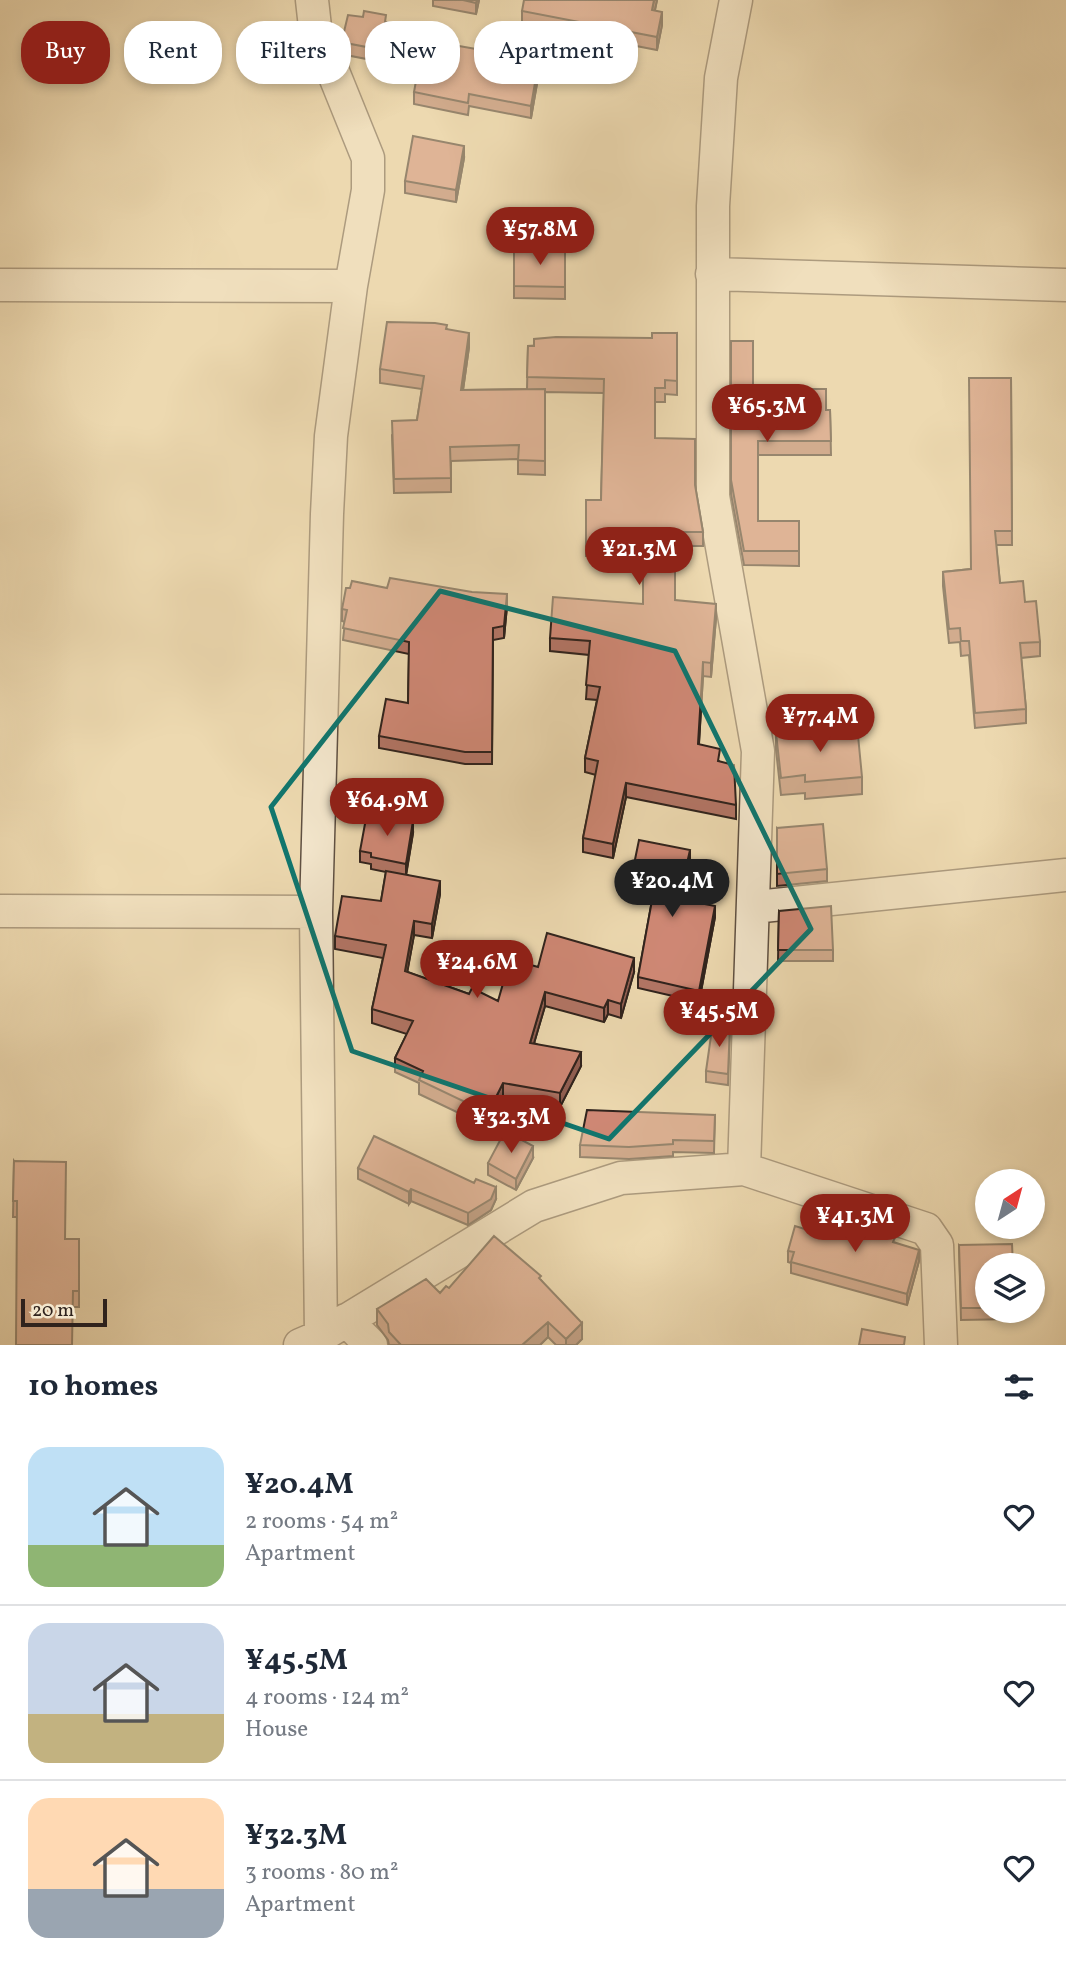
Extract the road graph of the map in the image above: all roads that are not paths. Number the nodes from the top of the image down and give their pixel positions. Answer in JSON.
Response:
{"nodes":[{"id":1,"x":312,"y":0,"type":"edge"},
{"id":2,"x":736,"y":0,"type":"edge"},
{"id":3,"x":712,"y":274,"type":"junction"},
{"id":4,"x":0,"y":285,"type":"edge"},
{"id":5,"x":1066,"y":285,"type":"edge"},
{"id":6,"x":351,"y":286,"type":"junction"},
{"id":7,"x":1066,"y":875,"type":"edge"},
{"id":8,"x":755,"y":907,"type":"junction"},
{"id":9,"x":0,"y":911,"type":"edge"},
{"id":10,"x":316,"y":912,"type":"junction"},
{"id":11,"x":744,"y":1169,"type":"junction"},
{"id":12,"x":322,"y":1334,"type":"edge"},
{"id":13,"x":371,"y":1345,"type":"edge"},
{"id":14,"x":942,"y":1345,"type":"edge"}],
"edges":[{"from":1,"to":6,"type":"street"},
{"from":2,"to":3,"type":"street"},
{"from":3,"to":5,"type":"street"},
{"from":3,"to":8,"type":"street"},
{"from":4,"to":6,"type":"street"},
{"from":6,"to":10,"type":"street"},
{"from":7,"to":8,"type":"street"},
{"from":8,"to":11,"type":"street"},
{"from":9,"to":10,"type":"street"},
{"from":10,"to":12,"type":"street"},
{"from":11,"to":12,"type":"street"},
{"from":11,"to":14,"type":"street"},
{"from":12,"to":13,"type":"street"}]}
